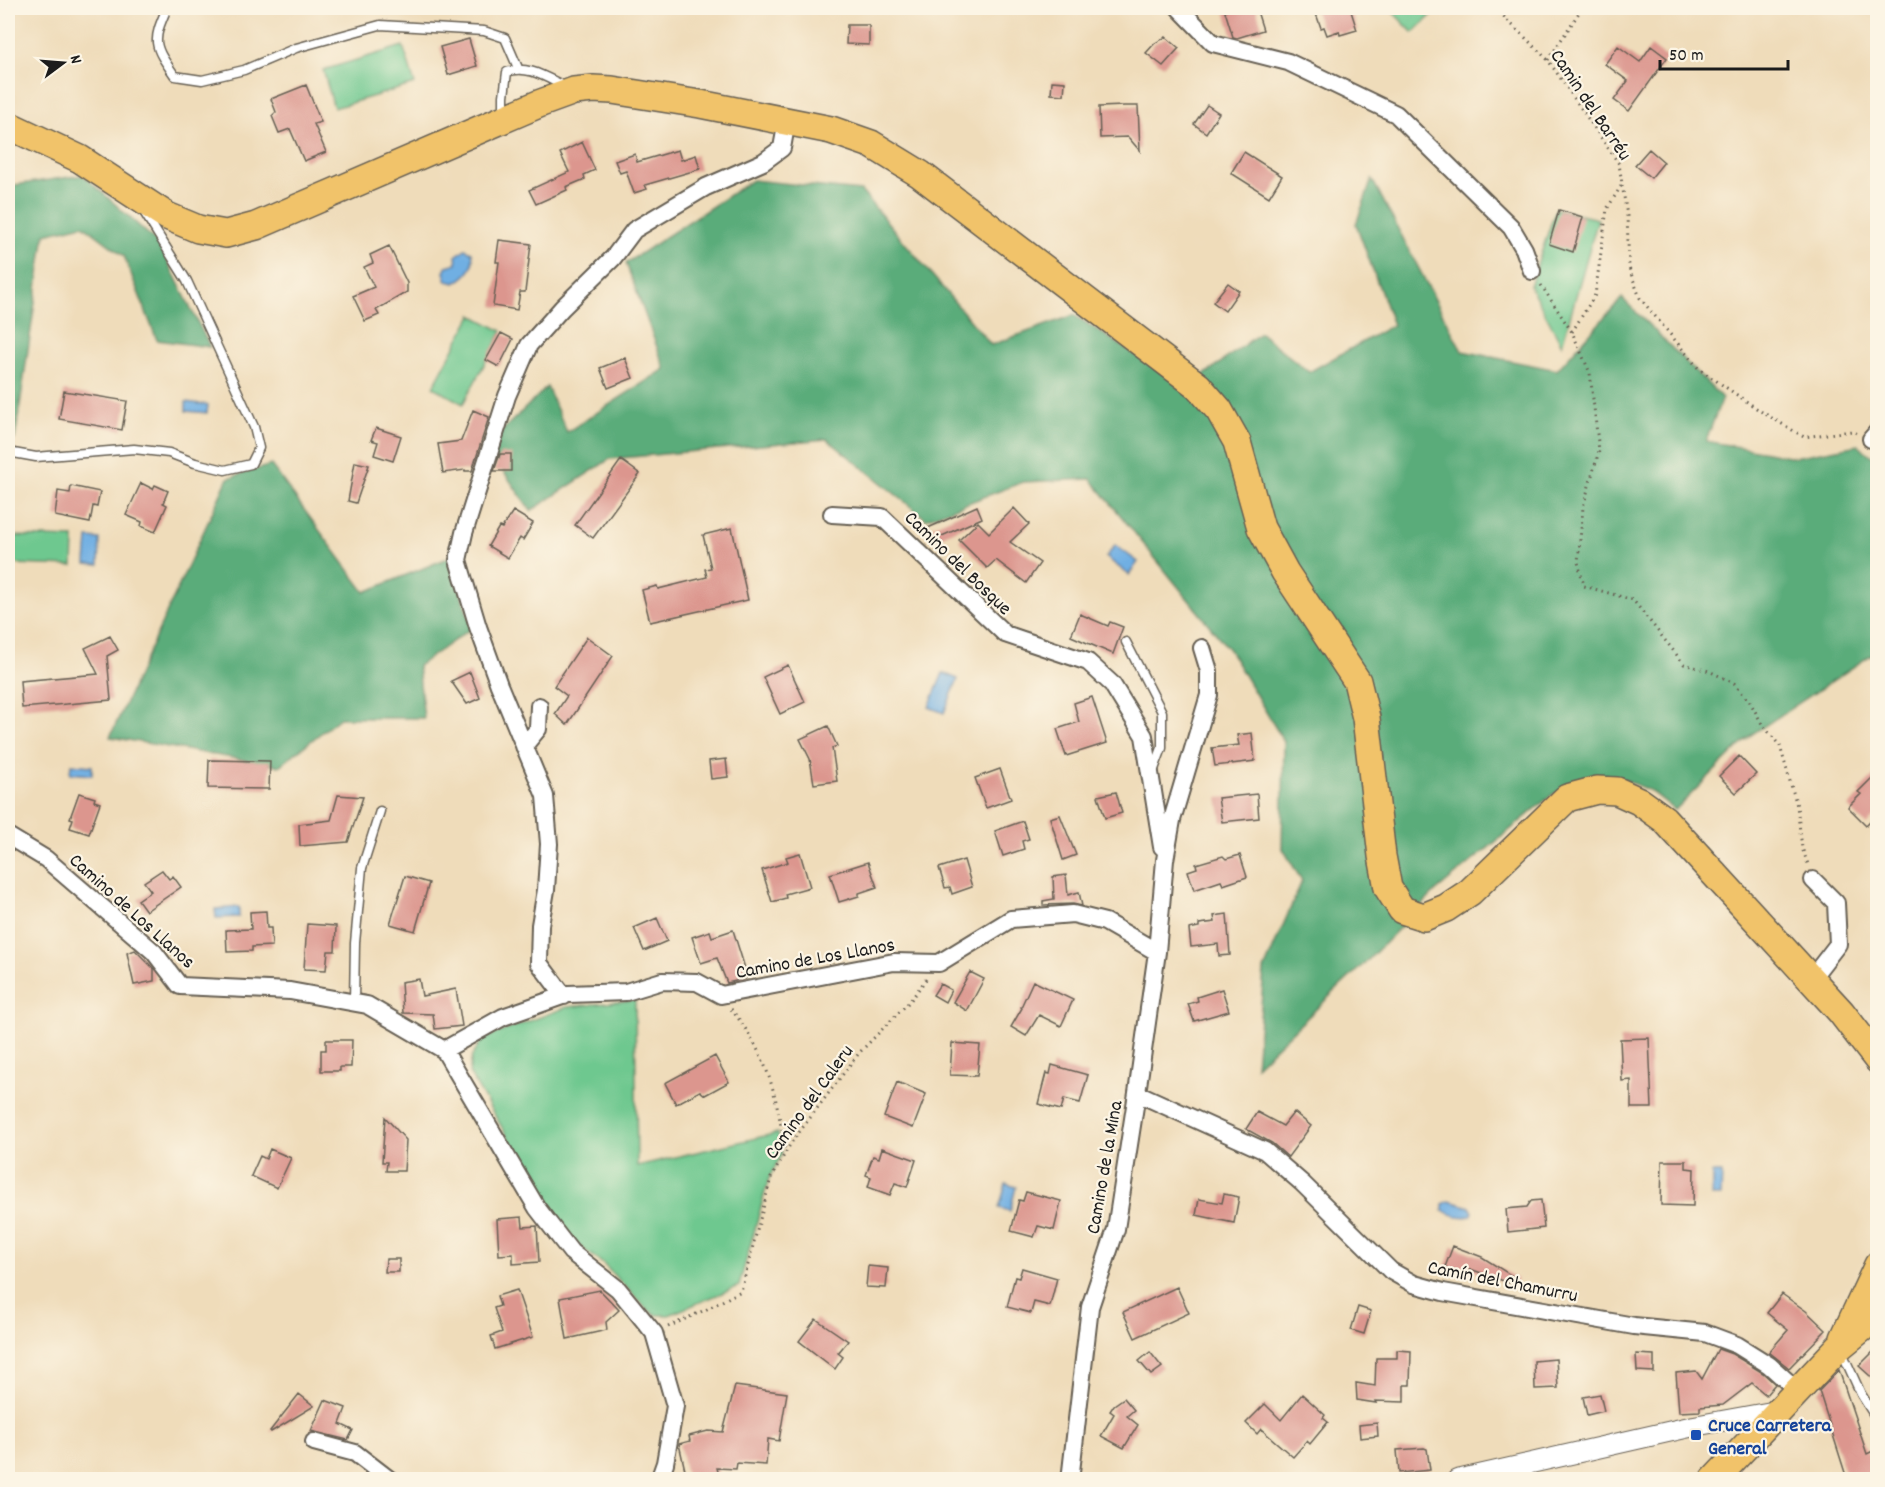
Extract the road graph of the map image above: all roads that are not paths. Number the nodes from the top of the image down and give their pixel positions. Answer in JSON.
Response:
{"nodes":[{"id":1,"x":167,"y":8,"type":"edge"},
{"id":2,"x":1179,"y":8,"type":"edge"},
{"id":3,"x":518,"y":68,"type":"junction"},
{"id":4,"x":574,"y":91,"type":"junction"},
{"id":5,"x":504,"y":119,"type":"junction"},
{"id":6,"x":788,"y":121,"type":"junction"},
{"id":7,"x":8,"y":125,"type":"edge"},
{"id":8,"x":132,"y":193,"type":"junction"},
{"id":9,"x":1532,"y":271,"type":"road end"},
{"id":10,"x":8,"y":452,"type":"edge"},
{"id":11,"x":832,"y":514,"type":"dead end"},
{"id":12,"x":1126,"y":642,"type":"dead end"},
{"id":13,"x":1202,"y":648,"type":"dead end"},
{"id":14,"x":539,"y":706,"type":"dead end"},
{"id":15,"x":524,"y":746,"type":"junction"},
{"id":16,"x":1151,"y":778,"type":"junction"},
{"id":17,"x":380,"y":811,"type":"dead end"},
{"id":18,"x":8,"y":836,"type":"edge"},
{"id":19,"x":1165,"y":860,"type":"junction"},
{"id":20,"x":1813,"y":880,"type":"road end"},
{"id":21,"x":1157,"y":952,"type":"junction"},
{"id":22,"x":1811,"y":979,"type":"junction"},
{"id":23,"x":564,"y":996,"type":"junction"},
{"id":24,"x":354,"y":1002,"type":"junction"},
{"id":25,"x":444,"y":1050,"type":"junction"},
{"id":26,"x":1878,"y":1060,"type":"edge"},
{"id":27,"x":1137,"y":1092,"type":"junction"},
{"id":28,"x":1877,"y":1270,"type":"edge"},
{"id":29,"x":1876,"y":1315,"type":"edge"},
{"id":30,"x":1839,"y":1347,"type":"junction"},
{"id":31,"x":1798,"y":1390,"type":"junction"},
{"id":32,"x":1777,"y":1411,"type":"junction"},
{"id":33,"x":1878,"y":1422,"type":"edge"},
{"id":34,"x":314,"y":1442,"type":"dead end"},
{"id":35,"x":390,"y":1479,"type":"edge"},
{"id":36,"x":659,"y":1479,"type":"edge"},
{"id":37,"x":1070,"y":1479,"type":"edge"},
{"id":38,"x":1457,"y":1479,"type":"edge"},
{"id":39,"x":1714,"y":1479,"type":"edge"}],
"edges":[{"from":1,"to":3,"type":"lane"},
{"from":2,"to":9,"type":"street"},
{"from":3,"to":4,"type":"lane"},
{"from":3,"to":5,"type":"lane"},
{"from":4,"to":5,"type":"highway"},
{"from":4,"to":6,"type":"highway"},
{"from":5,"to":8,"type":"highway"},
{"from":6,"to":15,"type":"street"},
{"from":6,"to":22,"type":"highway"},
{"from":7,"to":8,"type":"highway"},
{"from":8,"to":10,"type":"lane"},
{"from":11,"to":16,"type":"street","name":"Camino del Bosque"},
{"from":12,"to":16,"type":"lane"},
{"from":13,"to":19,"type":"street"},
{"from":14,"to":15,"type":"street"},
{"from":15,"to":23,"type":"street"},
{"from":16,"to":19,"type":"street","name":"Camino del Bosque"},
{"from":17,"to":24,"type":"lane"},
{"from":18,"to":24,"type":"street","name":"Camino de Los Llanos"},
{"from":19,"to":21,"type":"street","name":"Camino de la Mina"},
{"from":20,"to":22,"type":"street"},
{"from":21,"to":23,"type":"street","name":"Camino de Los Llanos"},
{"from":21,"to":27,"type":"street","name":"Camino de la Mina"},
{"from":22,"to":26,"type":"highway"},
{"from":23,"to":25,"type":"street","name":"Camino de Los Llanos"},
{"from":24,"to":25,"type":"street","name":"Camino de Los Llanos"},
{"from":25,"to":36,"type":"street"},
{"from":27,"to":31,"type":"street","name":"Camín del Chamurru"},
{"from":27,"to":37,"type":"street","name":"Camino de la Mina"},
{"from":28,"to":30,"type":"highway"},
{"from":29,"to":30,"type":"highway"},
{"from":30,"to":31,"type":"highway"},
{"from":30,"to":33,"type":"lane"},
{"from":31,"to":32,"type":"highway"},
{"from":32,"to":38,"type":"street"},
{"from":32,"to":39,"type":"highway"},
{"from":34,"to":35,"type":"street"}]}
